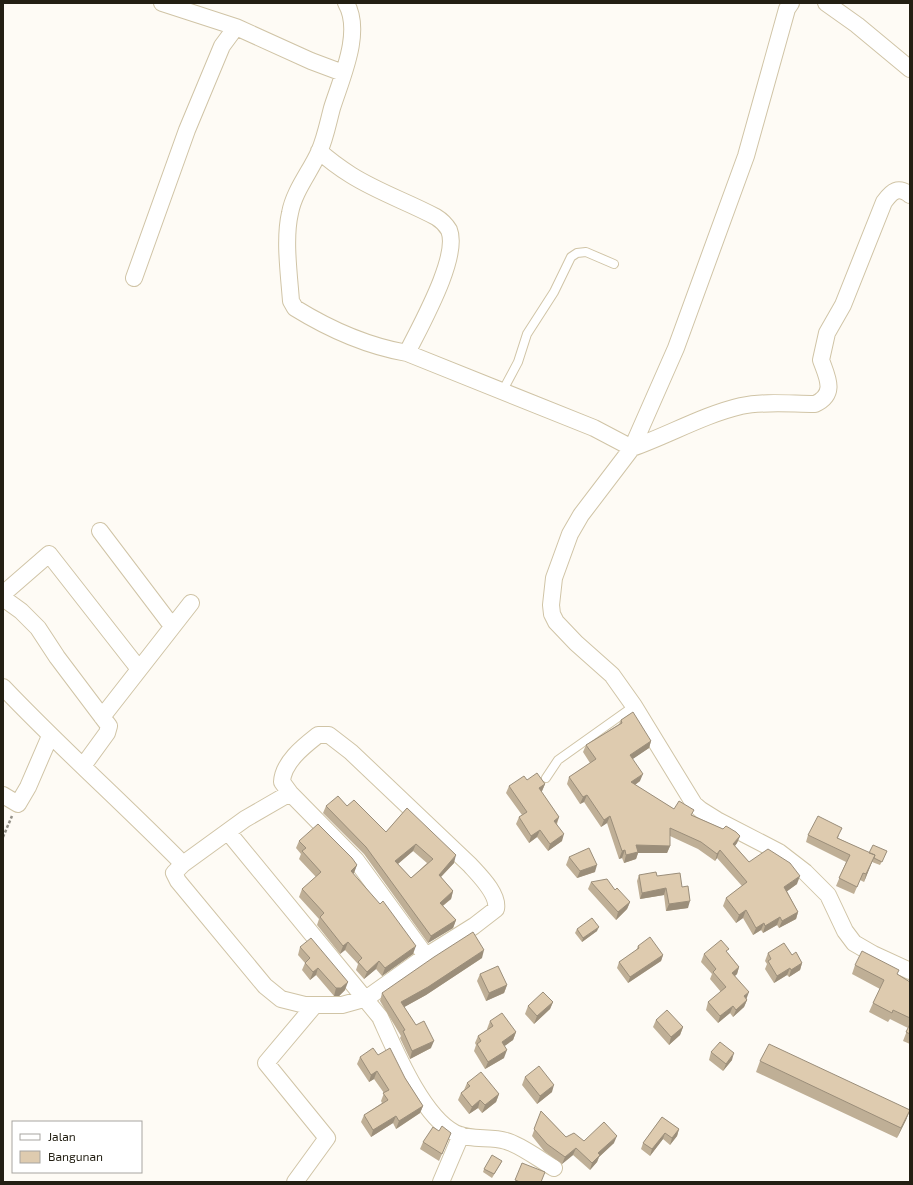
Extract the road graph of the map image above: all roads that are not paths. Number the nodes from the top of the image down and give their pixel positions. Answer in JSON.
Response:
{"nodes":[{"id":1,"x":162,"y":3,"type":"edge"},
{"id":2,"x":346,"y":3,"type":"edge"},
{"id":3,"x":791,"y":3,"type":"edge"},
{"id":4,"x":826,"y":3,"type":"edge"},
{"id":5,"x":236,"y":27,"type":"junction"},
{"id":6,"x":910,"y":69,"type":"edge"},
{"id":7,"x":343,"y":72,"type":"junction"},
{"id":8,"x":319,"y":151,"type":"junction"},
{"id":9,"x":910,"y":195,"type":"edge"},
{"id":10,"x":614,"y":264,"type":"dead end"},
{"id":11,"x":134,"y":278,"type":"dead end"},
{"id":12,"x":407,"y":353,"type":"junction"},
{"id":13,"x":502,"y":392,"type":"junction"},
{"id":14,"x":632,"y":448,"type":"junction"},
{"id":15,"x":100,"y":531,"type":"dead end"},
{"id":16,"x":3,"y":594,"type":"edge"},
{"id":17,"x":3,"y":598,"type":"edge"},
{"id":18,"x":191,"y":603,"type":"dead end"},
{"id":19,"x":172,"y":626,"type":"junction"},
{"id":20,"x":139,"y":669,"type":"junction"},
{"id":21,"x":3,"y":687,"type":"edge"},
{"id":22,"x":634,"y":706,"type":"junction"},
{"id":23,"x":102,"y":717,"type":"junction"},
{"id":24,"x":50,"y":736,"type":"junction"},
{"id":25,"x":83,"y":766,"type":"junction"},
{"id":26,"x":546,"y":778,"type":"dead end"},
{"id":27,"x":290,"y":793,"type":"junction"},
{"id":28,"x":3,"y":795,"type":"edge"},
{"id":29,"x":228,"y":832,"type":"junction"},
{"id":30,"x":183,"y":864,"type":"junction"},
{"id":31,"x":426,"y":956,"type":"junction"},
{"id":32,"x":910,"y":971,"type":"edge"},
{"id":33,"x":367,"y":998,"type":"junction"},
{"id":34,"x":314,"y":1006,"type":"junction"},
{"id":35,"x":461,"y":1135,"type":"junction"},
{"id":36,"x":554,"y":1168,"type":"dead end"},
{"id":37,"x":295,"y":1182,"type":"edge"},
{"id":38,"x":441,"y":1182,"type":"edge"}],
"edges":[{"from":1,"to":5,"type":"street"},
{"from":2,"to":7,"type":"street"},
{"from":3,"to":14,"type":"street"},
{"from":4,"to":6,"type":"street"},
{"from":5,"to":7,"type":"street"},
{"from":5,"to":11,"type":"street"},
{"from":7,"to":8,"type":"street"},
{"from":8,"to":12,"type":"street"},
{"from":8,"to":12,"type":"street"},
{"from":9,"to":14,"type":"street"},
{"from":10,"to":13,"type":"lane"},
{"from":12,"to":13,"type":"street"},
{"from":13,"to":14,"type":"street"},
{"from":14,"to":22,"type":"street"},
{"from":15,"to":19,"type":"street"},
{"from":16,"to":20,"type":"street"},
{"from":17,"to":23,"type":"street"},
{"from":18,"to":19,"type":"street"},
{"from":19,"to":20,"type":"street"},
{"from":20,"to":23,"type":"street"},
{"from":21,"to":24,"type":"street"},
{"from":22,"to":26,"type":"lane"},
{"from":22,"to":32,"type":"street"},
{"from":23,"to":25,"type":"street"},
{"from":24,"to":25,"type":"street"},
{"from":24,"to":28,"type":"street"},
{"from":25,"to":30,"type":"street"},
{"from":27,"to":29,"type":"street"},
{"from":27,"to":31,"type":"street"},
{"from":27,"to":31,"type":"street"},
{"from":29,"to":30,"type":"street"},
{"from":29,"to":33,"type":"street"},
{"from":30,"to":34,"type":"street"},
{"from":31,"to":33,"type":"street"},
{"from":33,"to":34,"type":"street"},
{"from":33,"to":35,"type":"street"},
{"from":34,"to":37,"type":"street"},
{"from":35,"to":36,"type":"street"},
{"from":35,"to":38,"type":"street"}]}
